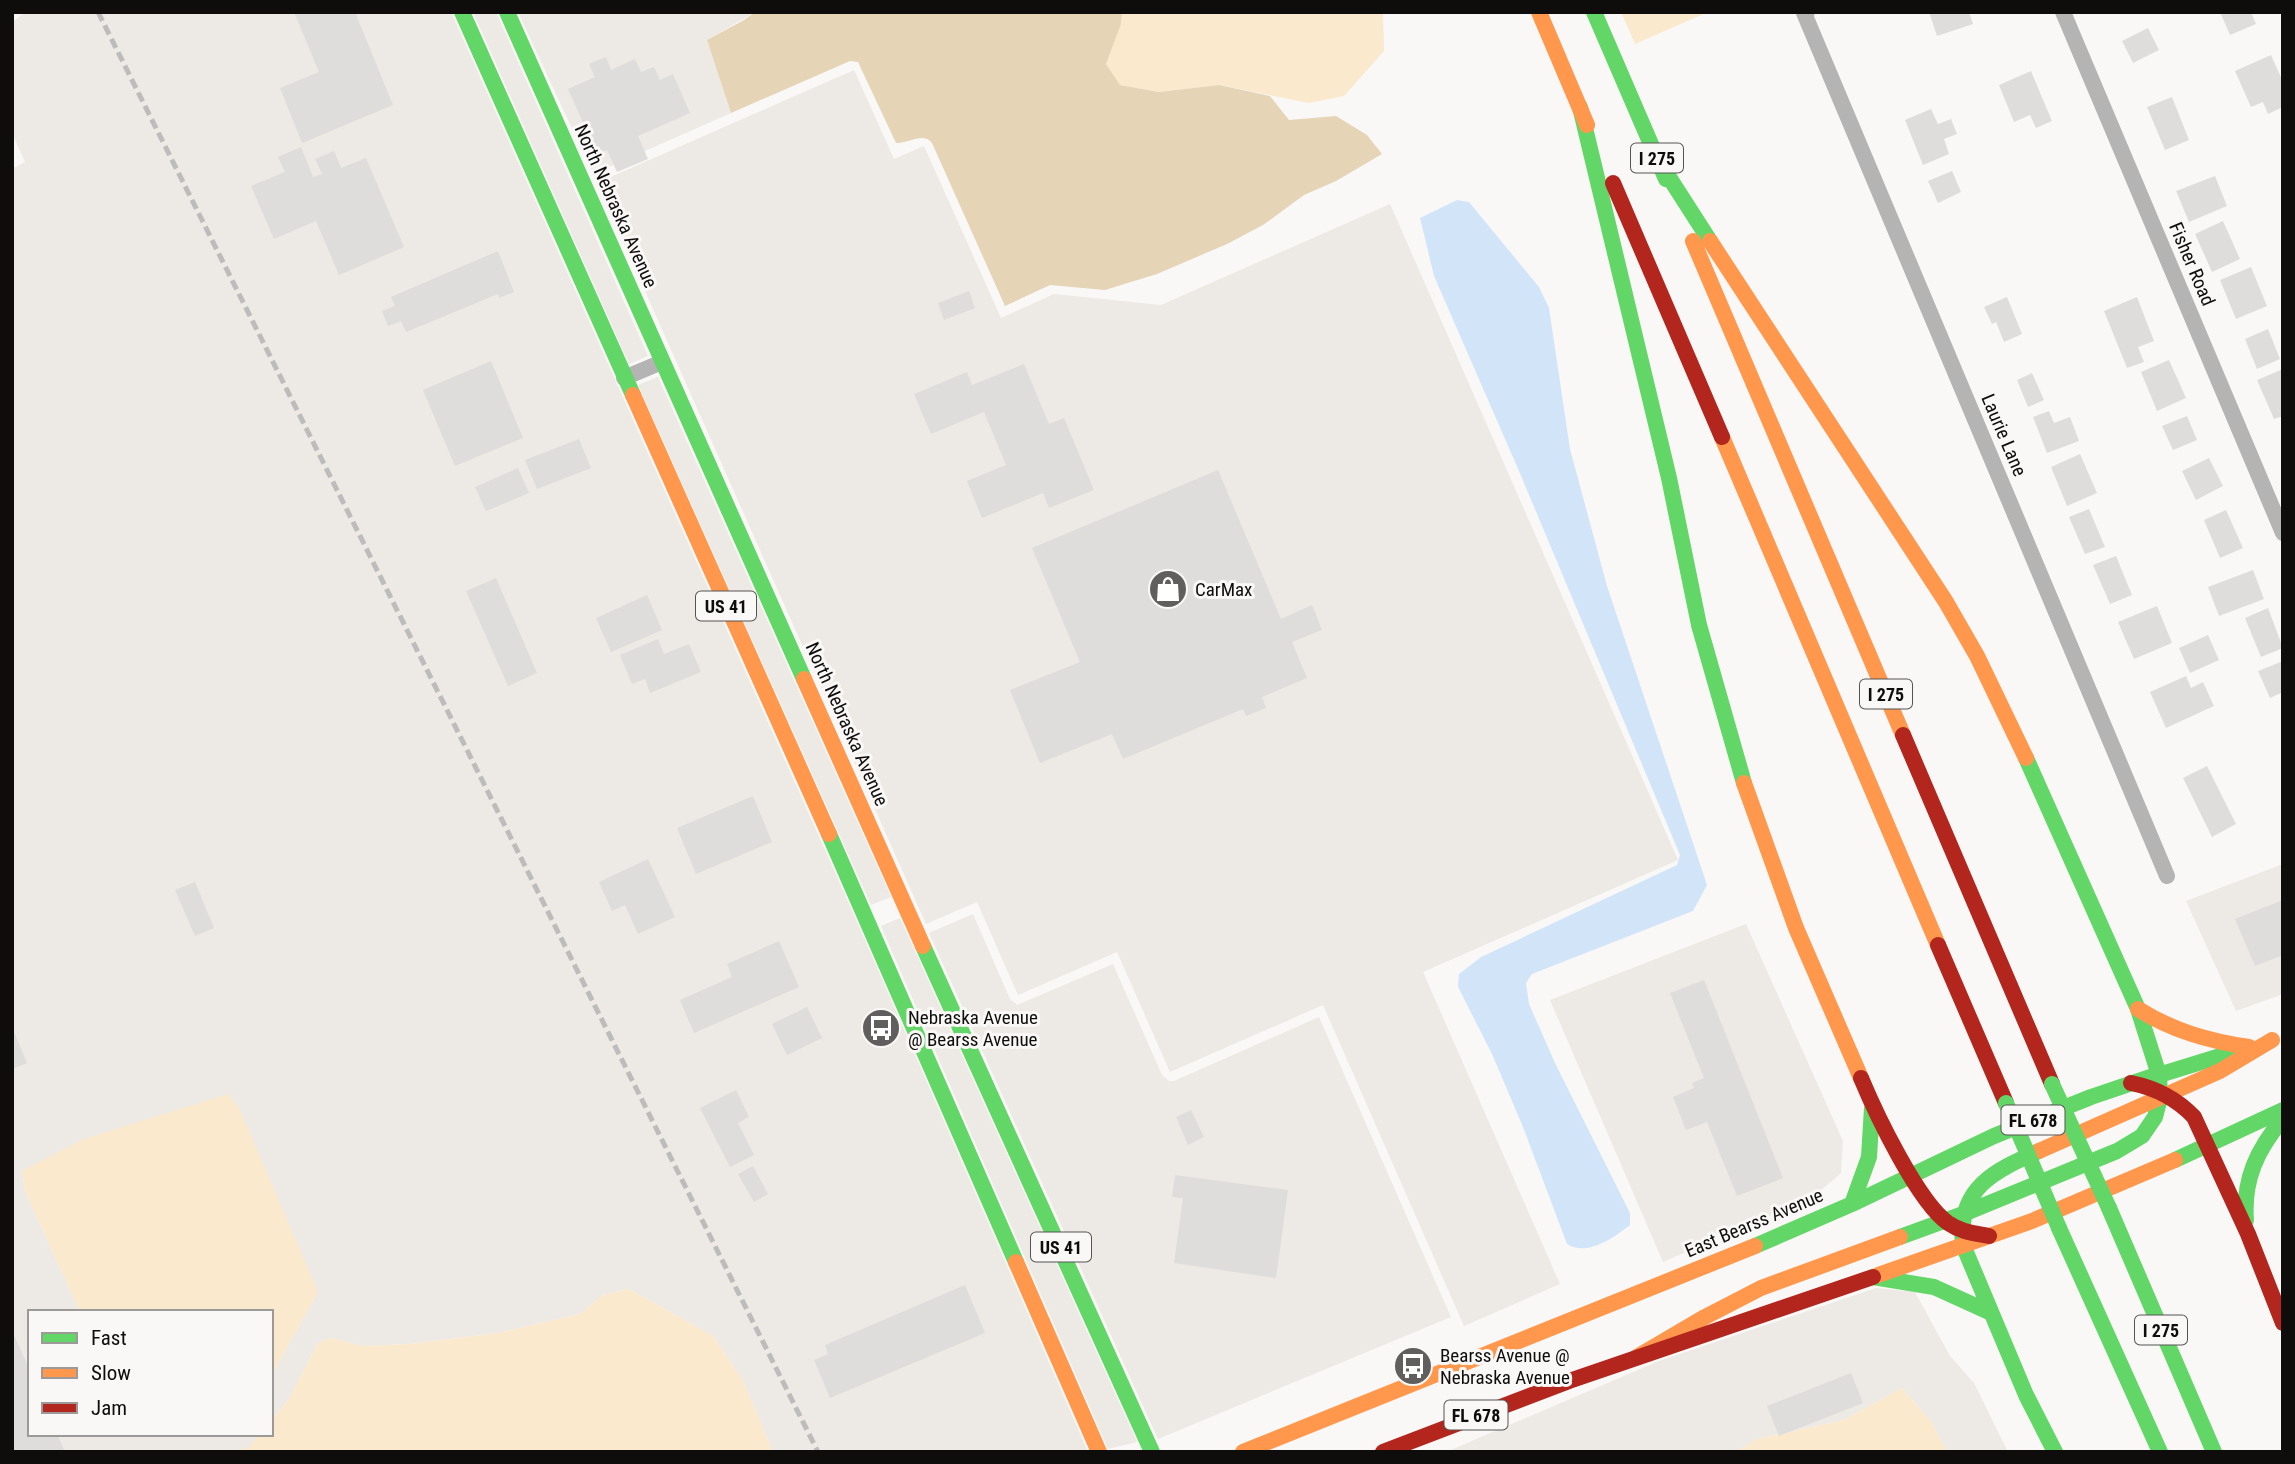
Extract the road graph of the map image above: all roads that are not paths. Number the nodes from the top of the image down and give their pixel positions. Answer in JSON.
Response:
{"nodes":[{"id":1,"x":462,"y":12,"type":"edge"},
{"id":2,"x":507,"y":12,"type":"edge"},
{"id":3,"x":1539,"y":12,"type":"edge"},
{"id":4,"x":1594,"y":12,"type":"edge"},
{"id":5,"x":1807,"y":12,"type":"edge"},
{"id":6,"x":2063,"y":12,"type":"edge"},
{"id":7,"x":1580,"y":107,"type":"junction"},
{"id":8,"x":1658,"y":160,"type":"junction"},
{"id":9,"x":663,"y":362,"type":"junction"},
{"id":10,"x":624,"y":378,"type":"junction"},
{"id":11,"x":2283,"y":533,"type":"edge"},
{"id":12,"x":2167,"y":876,"type":"dead end"},
{"id":13,"x":886,"y":912,"type":"junction"},
{"id":14,"x":2138,"y":1009,"type":"junction"},
{"id":15,"x":2278,"y":1038,"type":"edge"},
{"id":16,"x":2249,"y":1047,"type":"junction"},
{"id":17,"x":2162,"y":1090,"type":"junction"},
{"id":18,"x":1872,"y":1104,"type":"junction"},
{"id":19,"x":2283,"y":1110,"type":"edge"},
{"id":20,"x":2283,"y":1119,"type":"edge"},
{"id":21,"x":2209,"y":1144,"type":"junction"},
{"id":22,"x":1912,"y":1175,"type":"junction"},
{"id":23,"x":1852,"y":1204,"type":"junction"},
{"id":24,"x":1963,"y":1214,"type":"junction"},
{"id":25,"x":1945,"y":1221,"type":"junction"},
{"id":26,"x":2248,"y":1234,"type":"junction"},
{"id":27,"x":1962,"y":1238,"type":"junction"},
{"id":28,"x":1873,"y":1277,"type":"junction"},
{"id":29,"x":1989,"y":1312,"type":"junction"},
{"id":30,"x":2283,"y":1323,"type":"edge"},
{"id":31,"x":1637,"y":1357,"type":"junction"},
{"id":32,"x":1099,"y":1452,"type":"edge"},
{"id":33,"x":1152,"y":1452,"type":"edge"},
{"id":34,"x":1243,"y":1452,"type":"edge"},
{"id":35,"x":1383,"y":1452,"type":"edge"},
{"id":36,"x":2055,"y":1452,"type":"edge"},
{"id":37,"x":2160,"y":1452,"type":"edge"},
{"id":38,"x":2214,"y":1452,"type":"edge"}],
"edges":[{"from":1,"to":10,"type":"main road","name":"North Nebraska Avenue","number":"US 41"},
{"from":2,"to":9,"type":"main road","name":"North Nebraska Avenue","number":"US 41"},
{"from":3,"to":7,"type":"main road","number":"I 275"},
{"from":4,"to":8,"type":"main road","number":"I 275"},
{"from":5,"to":12,"type":"street","name":"Laurie Lane"},
{"from":6,"to":11,"type":"street","name":"Fisher Road"},
{"from":7,"to":18,"type":"main road"},
{"from":7,"to":37,"type":"main road","number":"I 275","bridge":true},
{"from":8,"to":14,"type":"main road"},
{"from":8,"to":38,"type":"main road","number":"I 275","bridge":true},
{"from":9,"to":10,"type":"street"},
{"from":9,"to":13,"type":"main road","name":"North Nebraska Avenue","number":"US 41"},
{"from":10,"to":13,"type":"main road","name":"North Nebraska Avenue","number":"US 41"},
{"from":13,"to":32,"type":"main road","name":"North Nebraska Avenue","number":"US 41"},
{"from":13,"to":33,"type":"main road","name":"North Nebraska Avenue","number":"US 41"},
{"from":14,"to":16,"type":"main road"},
{"from":14,"to":17,"type":"main road"},
{"from":15,"to":16,"type":"main road","name":"East Bearss Avenue","number":"FL 678"},
{"from":15,"to":17,"type":"main road"},
{"from":16,"to":17,"type":"main road","name":"East Bearss Avenue","number":"FL 678"},
{"from":17,"to":21,"type":"main road"},
{"from":17,"to":22,"type":"main road","name":"East Bearss Avenue","number":"FL 678"},
{"from":17,"to":24,"type":"main road"},
{"from":17,"to":24,"type":"main road"},
{"from":18,"to":22,"type":"main road"},
{"from":18,"to":23,"type":"main road"},
{"from":19,"to":21,"type":"main road"},
{"from":20,"to":26,"type":"main road"},
{"from":21,"to":26,"type":"main road"},
{"from":21,"to":27,"type":"main road"},
{"from":22,"to":23,"type":"main road","name":"East Bearss Avenue","number":"FL 678"},
{"from":22,"to":25,"type":"main road"},
{"from":23,"to":34,"type":"main road","name":"East Bearss Avenue","number":"FL 678"},
{"from":24,"to":25,"type":"main road"},
{"from":24,"to":27,"type":"main road"},
{"from":25,"to":27,"type":"main road"},
{"from":25,"to":31,"type":"main road"},
{"from":26,"to":30,"type":"main road"},
{"from":27,"to":28,"type":"main road","number":"FL 678"},
{"from":27,"to":29,"type":"main road"},
{"from":28,"to":29,"type":"main road"},
{"from":28,"to":31,"type":"main road","number":"FL 678"},
{"from":29,"to":36,"type":"main road"},
{"from":31,"to":35,"type":"main road","number":"FL 678"}]}
